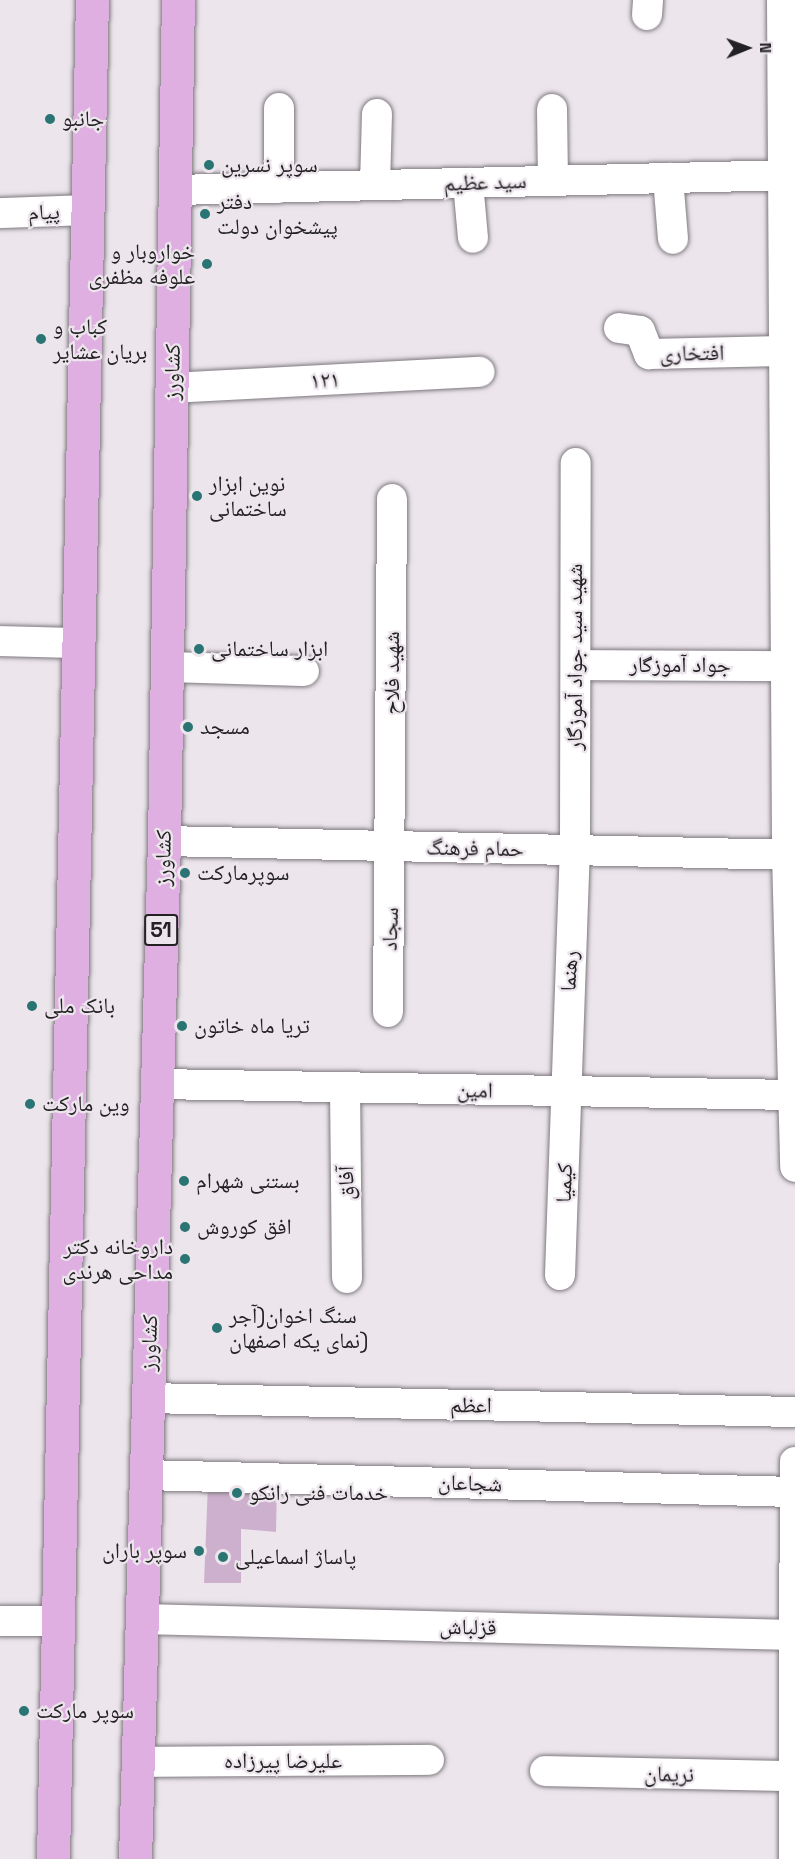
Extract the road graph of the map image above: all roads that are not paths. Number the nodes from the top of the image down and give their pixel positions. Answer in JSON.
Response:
{"nodes":[{"id":1,"x":92,"y":0,"type":"edge"},
{"id":2,"x":178,"y":0,"type":"edge"},
{"id":3,"x":782,"y":0,"type":"edge"},
{"id":4,"x":279,"y":108,"type":"dead end"},
{"id":5,"x":552,"y":109,"type":"dead end"},
{"id":6,"x":377,"y":114,"type":"dead end"},
{"id":7,"x":787,"y":175,"type":"edge"},
{"id":8,"x":668,"y":178,"type":"junction"},
{"id":9,"x":553,"y":181,"type":"junction"},
{"id":10,"x":468,"y":183,"type":"junction"},
{"id":11,"x":375,"y":185,"type":"junction"},
{"id":12,"x":279,"y":188,"type":"junction"},
{"id":13,"x":175,"y":190,"type":"junction"},
{"id":14,"x":88,"y":210,"type":"junction"},
{"id":15,"x":0,"y":213,"type":"edge"},
{"id":16,"x":473,"y":238,"type":"dead end"},
{"id":17,"x":673,"y":238,"type":"dead end"},
{"id":18,"x":619,"y":328,"type":"dead end"},
{"id":19,"x":782,"y":351,"type":"junction"},
{"id":20,"x":480,"y":372,"type":"dead end"},
{"id":21,"x":171,"y":388,"type":"junction"},
{"id":22,"x":576,"y":463,"type":"dead end"},
{"id":23,"x":392,"y":499,"type":"dead end"},
{"id":24,"x":0,"y":641,"type":"edge"},
{"id":25,"x":79,"y":643,"type":"junction"},
{"id":26,"x":576,"y":665,"type":"junction"},
{"id":27,"x":785,"y":666,"type":"junction"},
{"id":28,"x":166,"y":667,"type":"junction"},
{"id":29,"x":304,"y":671,"type":"dead end"},
{"id":30,"x":164,"y":841,"type":"junction"},
{"id":31,"x":393,"y":846,"type":"junction"},
{"id":32,"x":575,"y":850,"type":"junction"},
{"id":33,"x":791,"y":855,"type":"edge"},
{"id":34,"x":388,"y":1012,"type":"dead end"},
{"id":35,"x":157,"y":1084,"type":"junction"},
{"id":36,"x":345,"y":1087,"type":"junction"},
{"id":37,"x":567,"y":1091,"type":"junction"},
{"id":38,"x":793,"y":1095,"type":"junction"},
{"id":39,"x":795,"y":1167,"type":"edge"},
{"id":40,"x":560,"y":1275,"type":"dead end"},
{"id":41,"x":347,"y":1278,"type":"dead end"},
{"id":42,"x":147,"y":1398,"type":"junction"},
{"id":43,"x":795,"y":1412,"type":"edge"},
{"id":44,"x":795,"y":1462,"type":"edge"},
{"id":45,"x":145,"y":1475,"type":"junction"},
{"id":46,"x":795,"y":1492,"type":"edge"},
{"id":47,"x":141,"y":1619,"type":"junction"},
{"id":48,"x":0,"y":1621,"type":"edge"},
{"id":49,"x":59,"y":1621,"type":"junction"},
{"id":50,"x":794,"y":1635,"type":"edge"},
{"id":51,"x":429,"y":1760,"type":"dead end"},
{"id":52,"x":137,"y":1762,"type":"junction"},
{"id":53,"x":545,"y":1771,"type":"dead end"},
{"id":54,"x":794,"y":1776,"type":"edge"},
{"id":55,"x":795,"y":1836,"type":"edge"},
{"id":56,"x":53,"y":1859,"type":"edge"},
{"id":57,"x":135,"y":1859,"type":"edge"},
{"id":58,"x":794,"y":1859,"type":"edge"}],
"edges":[{"from":1,"to":14,"type":"main road"},
{"from":2,"to":13,"type":"main road","name":"کشاورز","number":"51"},
{"from":3,"to":7,"type":"street"},
{"from":4,"to":12,"type":"street"},
{"from":5,"to":9,"type":"street"},
{"from":6,"to":11,"type":"street"},
{"from":7,"to":8,"type":"street","name":"سید عظیم"},
{"from":7,"to":19,"type":"street"},
{"from":8,"to":9,"type":"street","name":"سید عظیم"},
{"from":8,"to":17,"type":"street"},
{"from":9,"to":10,"type":"street","name":"سید عظیم"},
{"from":10,"to":11,"type":"street","name":"سید عظیم"},
{"from":10,"to":16,"type":"street"},
{"from":11,"to":12,"type":"street","name":"سید عظیم"},
{"from":12,"to":13,"type":"street","name":"سید عظیم"},
{"from":13,"to":21,"type":"main road","name":"کشاورز","number":"51"},
{"from":14,"to":15,"type":"street","name":"پیام"},
{"from":14,"to":25,"type":"main road"},
{"from":18,"to":19,"type":"street","name":"افتخاری"},
{"from":19,"to":27,"type":"street"},
{"from":20,"to":21,"type":"street","name":"۱۲۱"},
{"from":21,"to":28,"type":"main road","name":"کشاورز","number":"51"},
{"from":22,"to":26,"type":"street","name":"شهید سید جواد آموزگار"},
{"from":23,"to":31,"type":"street","name":"شهید فلاح"},
{"from":24,"to":25,"type":"street"},
{"from":25,"to":49,"type":"main road"},
{"from":26,"to":27,"type":"street","name":"جواد آموزگار"},
{"from":26,"to":32,"type":"street","name":"شهید سید جواد آموزگار"},
{"from":27,"to":33,"type":"street"},
{"from":28,"to":29,"type":"street"},
{"from":28,"to":30,"type":"main road","name":"کشاورز","number":"51"},
{"from":30,"to":31,"type":"street","name":"حمام فرهنگ"},
{"from":30,"to":35,"type":"main road","name":"کشاورز","number":"51"},
{"from":31,"to":32,"type":"street","name":"حمام فرهنگ"},
{"from":31,"to":34,"type":"street","name":"سجاد"},
{"from":32,"to":33,"type":"street","name":"حمام فرهنگ"},
{"from":32,"to":37,"type":"street","name":"رهنما"},
{"from":33,"to":38,"type":"street"},
{"from":35,"to":36,"type":"street","name":"امین"},
{"from":35,"to":42,"type":"main road","name":"کشاورز","number":"51"},
{"from":36,"to":37,"type":"street","name":"امین"},
{"from":36,"to":41,"type":"street","name":"آفاق"},
{"from":37,"to":38,"type":"street","name":"امین"},
{"from":37,"to":40,"type":"street","name":"کیمیا"},
{"from":38,"to":39,"type":"street"},
{"from":42,"to":43,"type":"street","name":"اعظم"},
{"from":42,"to":45,"type":"main road","name":"کشاورز","number":"51"},
{"from":44,"to":46,"type":"street"},
{"from":45,"to":46,"type":"street","name":"شجاعان"},
{"from":45,"to":47,"type":"main road","name":"کشاورز","number":"51"},
{"from":46,"to":50,"type":"street"},
{"from":47,"to":50,"type":"street","name":"قزلباش"},
{"from":47,"to":52,"type":"main road","name":"کشاورز","number":"51"},
{"from":48,"to":49,"type":"street"},
{"from":49,"to":56,"type":"main road"},
{"from":50,"to":54,"type":"street"},
{"from":51,"to":52,"type":"street","name":"علیرضا پیرزاده"},
{"from":52,"to":57,"type":"main road","name":"کشاورز","number":"51"},
{"from":53,"to":54,"type":"street","name":"نریمان"},
{"from":54,"to":55,"type":"street"},
{"from":55,"to":58,"type":"street"}]}
